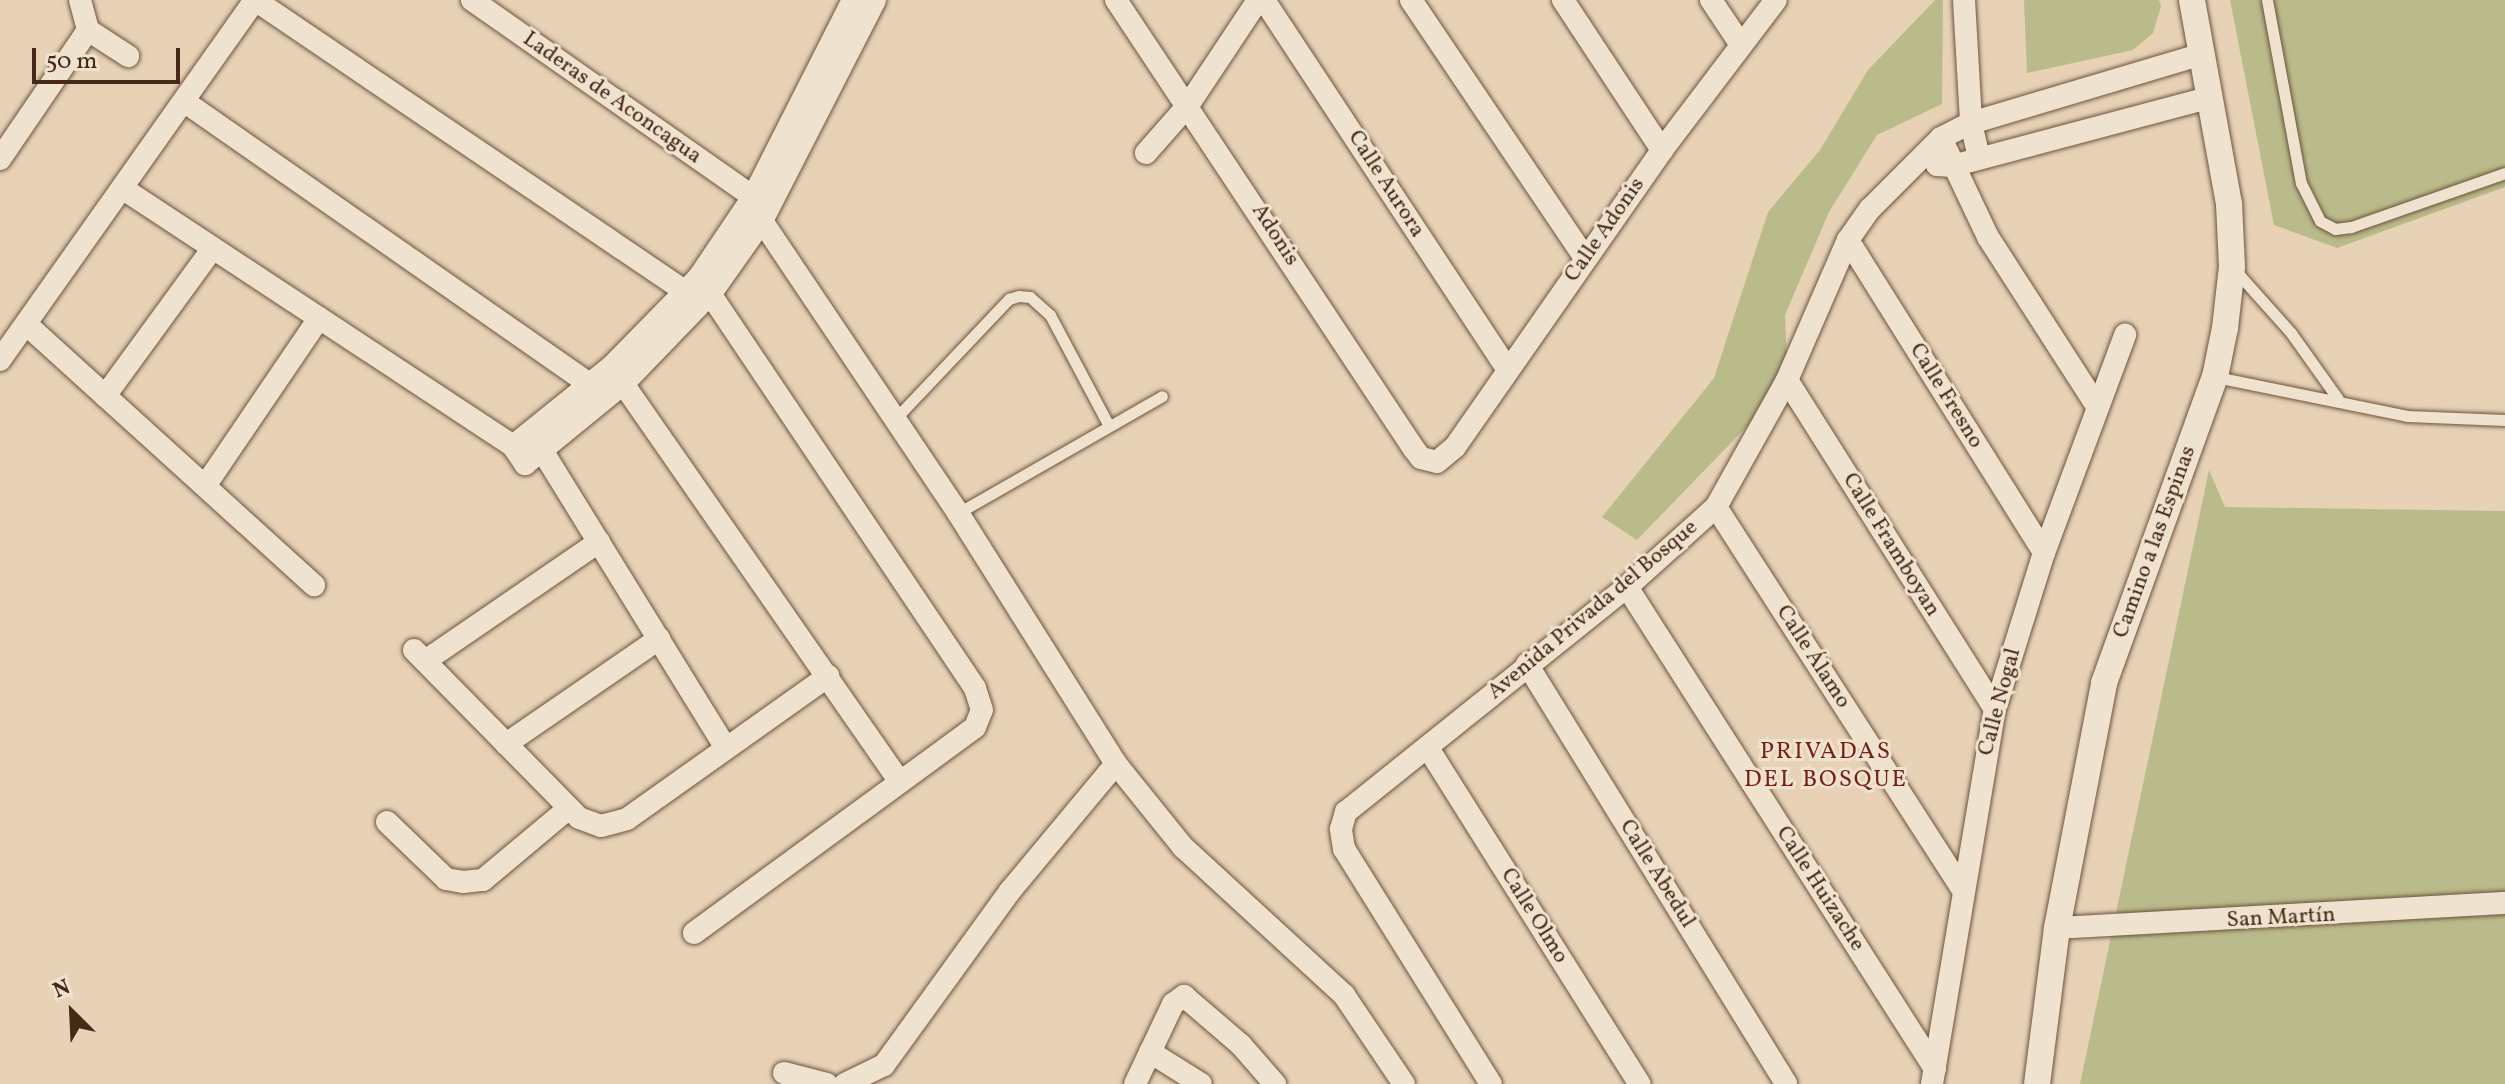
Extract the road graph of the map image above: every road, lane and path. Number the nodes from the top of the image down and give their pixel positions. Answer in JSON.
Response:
{"nodes":[{"id":1,"x":80,"y":0,"type":"edge"},
{"id":2,"x":255,"y":0,"type":"edge"},
{"id":3,"x":472,"y":0,"type":"edge"},
{"id":4,"x":853,"y":0,"type":"edge"},
{"id":5,"x":875,"y":0,"type":"edge"},
{"id":6,"x":1116,"y":0,"type":"edge"},
{"id":7,"x":1261,"y":0,"type":"edge"},
{"id":8,"x":1411,"y":0,"type":"edge"},
{"id":9,"x":1563,"y":0,"type":"edge"},
{"id":10,"x":1711,"y":0,"type":"edge"},
{"id":11,"x":1776,"y":0,"type":"edge"},
{"id":12,"x":1964,"y":0,"type":"edge"},
{"id":13,"x":2192,"y":0,"type":"edge"},
{"id":14,"x":2267,"y":0,"type":"edge"},
{"id":15,"x":88,"y":30,"type":"junction"},
{"id":16,"x":1741,"y":45,"type":"junction"},
{"id":17,"x":2202,"y":54,"type":"junction"},
{"id":18,"x":128,"y":56,"type":"dead end"},
{"id":19,"x":2207,"y":98,"type":"junction"},
{"id":20,"x":185,"y":102,"type":"junction"},
{"id":21,"x":1189,"y":104,"type":"junction"},
{"id":22,"x":1971,"y":123,"type":"junction"},
{"id":23,"x":1941,"y":138,"type":"junction"},
{"id":24,"x":1662,"y":150,"type":"junction"},
{"id":25,"x":1146,"y":153,"type":"dead end"},
{"id":26,"x":1979,"y":157,"type":"junction"},
{"id":27,"x":0,"y":159,"type":"edge"},
{"id":28,"x":1912,"y":164,"type":"junction"},
{"id":29,"x":1952,"y":166,"type":"junction"},
{"id":30,"x":2505,"y":173,"type":"edge"},
{"id":31,"x":125,"y":190,"type":"junction"},
{"id":32,"x":753,"y":197,"type":"junction"},
{"id":33,"x":762,"y":221,"type":"junction"},
{"id":34,"x":1848,"y":240,"type":"junction"},
{"id":35,"x":213,"y":248,"type":"junction"},
{"id":36,"x":1585,"y":258,"type":"junction"},
{"id":37,"x":2232,"y":267,"type":"junction"},
{"id":38,"x":699,"y":287,"type":"junction"},
{"id":39,"x":319,"y":318,"type":"junction"},
{"id":40,"x":26,"y":324,"type":"junction"},
{"id":41,"x":2125,"y":335,"type":"dead end"},
{"id":42,"x":0,"y":360,"type":"edge"},
{"id":43,"x":1507,"y":368,"type":"junction"},
{"id":44,"x":617,"y":375,"type":"junction"},
{"id":45,"x":2215,"y":377,"type":"junction"},
{"id":46,"x":1787,"y":380,"type":"junction"},
{"id":47,"x":590,"y":385,"type":"junction"},
{"id":48,"x":105,"y":396,"type":"junction"},
{"id":49,"x":1162,"y":396,"type":"dead end"},
{"id":50,"x":2338,"y":399,"type":"junction"},
{"id":51,"x":2097,"y":406,"type":"junction"},
{"id":52,"x":895,"y":419,"type":"junction"},
{"id":53,"x":2505,"y":420,"type":"edge"},
{"id":54,"x":1108,"y":424,"type":"junction"},
{"id":55,"x":528,"y":442,"type":"junction"},
{"id":56,"x":1437,"y":462,"type":"joint"},
{"id":57,"x":205,"y":486,"type":"junction"},
{"id":58,"x":1716,"y":507,"type":"junction"},
{"id":59,"x":958,"y":513,"type":"junction"},
{"id":60,"x":599,"y":542,"type":"junction"},
{"id":61,"x":2044,"y":553,"type":"junction"},
{"id":62,"x":314,"y":585,"type":"dead end"},
{"id":63,"x":1627,"y":587,"type":"junction"},
{"id":64,"x":659,"y":639,"type":"junction"},
{"id":65,"x":1527,"y":664,"type":"junction"},
{"id":66,"x":828,"y":676,"type":"junction"},
{"id":67,"x":1995,"y":709,"type":"junction"},
{"id":68,"x":506,"y":744,"type":"junction"},
{"id":69,"x":726,"y":748,"type":"junction"},
{"id":70,"x":1428,"y":748,"type":"junction"},
{"id":71,"x":1116,"y":764,"type":"junction"},
{"id":72,"x":900,"y":782,"type":"junction"},
{"id":73,"x":569,"y":808,"type":"junction"},
{"id":74,"x":387,"y":822,"type":"dead end"},
{"id":75,"x":1962,"y":889,"type":"junction"},
{"id":76,"x":2505,"y":903,"type":"edge"},
{"id":77,"x":2057,"y":928,"type":"junction"},
{"id":78,"x":694,"y":933,"type":"dead end"},
{"id":79,"x":1150,"y":1052,"type":"junction"},
{"id":80,"x":784,"y":1073,"type":"dead end"},
{"id":81,"x":1934,"y":1077,"type":"edge"},
{"id":82,"x":827,"y":1084,"type":"edge"},
{"id":83,"x":845,"y":1084,"type":"edge"},
{"id":84,"x":1135,"y":1084,"type":"edge"},
{"id":85,"x":1201,"y":1084,"type":"edge"},
{"id":86,"x":1275,"y":1084,"type":"edge"},
{"id":87,"x":1404,"y":1084,"type":"edge"},
{"id":88,"x":1491,"y":1084,"type":"edge"},
{"id":89,"x":1640,"y":1084,"type":"edge"},
{"id":90,"x":1786,"y":1084,"type":"edge"},
{"id":91,"x":2037,"y":1084,"type":"edge"}],
"edges":[{"from":1,"to":15,"type":"street"},
{"from":2,"to":20,"type":"street"},
{"from":2,"to":38,"type":"street"},
{"from":3,"to":32,"type":"street","name":"Laderas de Aconcagua"},
{"from":4,"to":32,"type":"street"},
{"from":5,"to":33,"type":"street"},
{"from":6,"to":21,"type":"street","name":"Adonis"},
{"from":7,"to":21,"type":"street"},
{"from":7,"to":43,"type":"street","name":"Calle Aurora"},
{"from":8,"to":36,"type":"street"},
{"from":9,"to":24,"type":"street"},
{"from":10,"to":16,"type":"street"},
{"from":11,"to":16,"type":"street","name":"Calle Adonis"},
{"from":12,"to":22,"type":"street"},
{"from":13,"to":17,"type":"street","name":"Camino a las Espinas"},
{"from":14,"to":30,"type":"lane"},
{"from":15,"to":18,"type":"street"},
{"from":15,"to":27,"type":"street"},
{"from":16,"to":24,"type":"street","name":"Calle Adonis"},
{"from":17,"to":19,"type":"street","name":"Camino a las Espinas"},
{"from":17,"to":22,"type":"street","name":"Avenida Privada del Bosque"},
{"from":19,"to":26,"type":"street"},
{"from":19,"to":37,"type":"street","name":"Camino a las Espinas"},
{"from":20,"to":31,"type":"street"},
{"from":20,"to":47,"type":"street"},
{"from":21,"to":25,"type":"street"},
{"from":21,"to":56,"type":"street","name":"Adonis"},
{"from":22,"to":23,"type":"street","name":"Avenida Privada del Bosque"},
{"from":22,"to":26,"type":"street"},
{"from":23,"to":28,"type":"street","name":"Avenida Privada del Bosque"},
{"from":23,"to":29,"type":"street"},
{"from":24,"to":36,"type":"street","name":"Calle Adonis"},
{"from":26,"to":29,"type":"street"},
{"from":28,"to":29,"type":"street"},
{"from":28,"to":34,"type":"street","name":"Avenida Privada del Bosque"},
{"from":29,"to":51,"type":"street"},
{"from":31,"to":35,"type":"street"},
{"from":31,"to":40,"type":"street"},
{"from":32,"to":33,"type":"street"},
{"from":32,"to":38,"type":"street"},
{"from":33,"to":38,"type":"street"},
{"from":33,"to":52,"type":"street"},
{"from":34,"to":46,"type":"street","name":"Avenida Privada del Bosque"},
{"from":34,"to":61,"type":"street","name":"Calle Fresno"},
{"from":35,"to":39,"type":"street"},
{"from":35,"to":48,"type":"street"},
{"from":36,"to":43,"type":"street","name":"Calle Adonis"},
{"from":37,"to":45,"type":"street","name":"Camino a las Espinas"},
{"from":37,"to":50,"type":"lane"},
{"from":38,"to":44,"type":"street"},
{"from":38,"to":72,"type":"street"},
{"from":39,"to":55,"type":"street"},
{"from":39,"to":57,"type":"street"},
{"from":40,"to":42,"type":"street"},
{"from":40,"to":48,"type":"street"},
{"from":41,"to":51,"type":"street","name":"Calle Nogal"},
{"from":43,"to":56,"type":"street","name":"Calle Adonis"},
{"from":44,"to":47,"type":"street"},
{"from":44,"to":55,"type":"street"},
{"from":44,"to":66,"type":"street"},
{"from":45,"to":50,"type":"lane"},
{"from":45,"to":77,"type":"street","name":"Camino a las Espinas"},
{"from":46,"to":58,"type":"street","name":"Avenida Privada del Bosque"},
{"from":46,"to":67,"type":"street","name":"Calle Framboyan"},
{"from":47,"to":55,"type":"street"},
{"from":48,"to":57,"type":"street"},
{"from":49,"to":54,"type":"lane"},
{"from":50,"to":53,"type":"lane"},
{"from":51,"to":61,"type":"street","name":"Calle Nogal"},
{"from":52,"to":54,"type":"lane"},
{"from":52,"to":59,"type":"street"},
{"from":54,"to":59,"type":"lane"},
{"from":55,"to":60,"type":"street"},
{"from":57,"to":62,"type":"street"},
{"from":58,"to":63,"type":"street","name":"Avenida Privada del Bosque"},
{"from":58,"to":75,"type":"street","name":"Calle Álamo"},
{"from":59,"to":71,"type":"street"},
{"from":60,"to":64,"type":"street"},
{"from":60,"to":68,"type":"street"},
{"from":61,"to":67,"type":"street","name":"Calle Nogal"},
{"from":63,"to":65,"type":"street","name":"Avenida Privada del Bosque"},
{"from":63,"to":81,"type":"street","name":"Calle Huizache"},
{"from":64,"to":68,"type":"street"},
{"from":64,"to":69,"type":"street"},
{"from":65,"to":70,"type":"street","name":"Avenida Privada del Bosque"},
{"from":65,"to":90,"type":"street","name":"Calle Abedul"},
{"from":66,"to":69,"type":"street"},
{"from":66,"to":72,"type":"street"},
{"from":67,"to":75,"type":"street","name":"Calle Nogal"},
{"from":68,"to":73,"type":"street"},
{"from":69,"to":73,"type":"street"},
{"from":70,"to":88,"type":"street","name":"Avenida Privada del Bosque"},
{"from":70,"to":89,"type":"street","name":"Calle Olmo"},
{"from":71,"to":83,"type":"street"},
{"from":71,"to":87,"type":"street"},
{"from":72,"to":78,"type":"street"},
{"from":73,"to":74,"type":"street"},
{"from":75,"to":81,"type":"street","name":"Calle Nogal"},
{"from":76,"to":77,"type":"street","name":"San Martín"},
{"from":77,"to":91,"type":"street","name":"Camino a las Espinas"},
{"from":79,"to":84,"type":"street"},
{"from":79,"to":85,"type":"street"},
{"from":79,"to":86,"type":"street"},
{"from":80,"to":82,"type":"street"}]}
